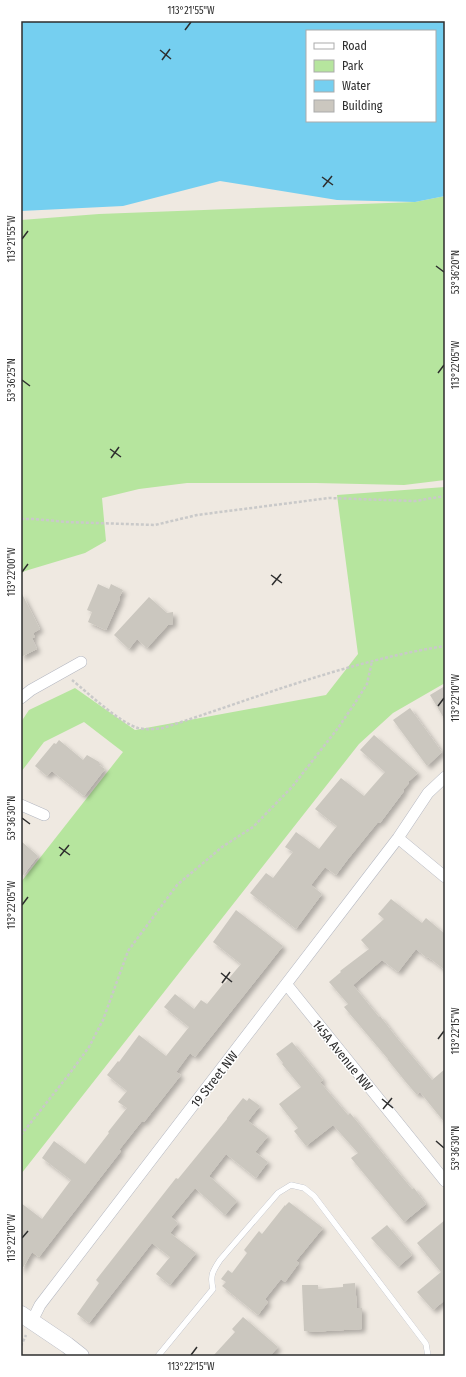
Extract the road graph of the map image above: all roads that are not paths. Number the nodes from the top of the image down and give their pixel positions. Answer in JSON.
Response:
{"nodes":[{"id":1,"x":81,"y":662,"type":"dead end"},
{"id":2,"x":21,"y":698,"type":"edge"},
{"id":3,"x":445,"y":777,"type":"edge"},
{"id":4,"x":21,"y":805,"type":"edge"},
{"id":5,"x":44,"y":816,"type":"dead end"},
{"id":6,"x":398,"y":838,"type":"junction"},
{"id":7,"x":445,"y":878,"type":"edge"},
{"id":8,"x":287,"y":985,"type":"junction"},
{"id":9,"x":445,"y":1181,"type":"edge"},
{"id":10,"x":27,"y":1318,"type":"edge"},
{"id":11,"x":81,"y":1356,"type":"edge"},
{"id":12,"x":158,"y":1356,"type":"edge"},
{"id":13,"x":428,"y":1356,"type":"edge"}],
"edges":[{"from":1,"to":2,"type":"street"},
{"from":3,"to":6,"type":"street","name":"19 Street NW"},
{"from":4,"to":5,"type":"street"},
{"from":6,"to":7,"type":"street"},
{"from":6,"to":8,"type":"street","name":"19 Street NW"},
{"from":8,"to":9,"type":"street","name":"145A Avenue NW"},
{"from":8,"to":10,"type":"street","name":"19 Street NW"},
{"from":10,"to":11,"type":"street"},
{"from":12,"to":13,"type":"lane"}]}
